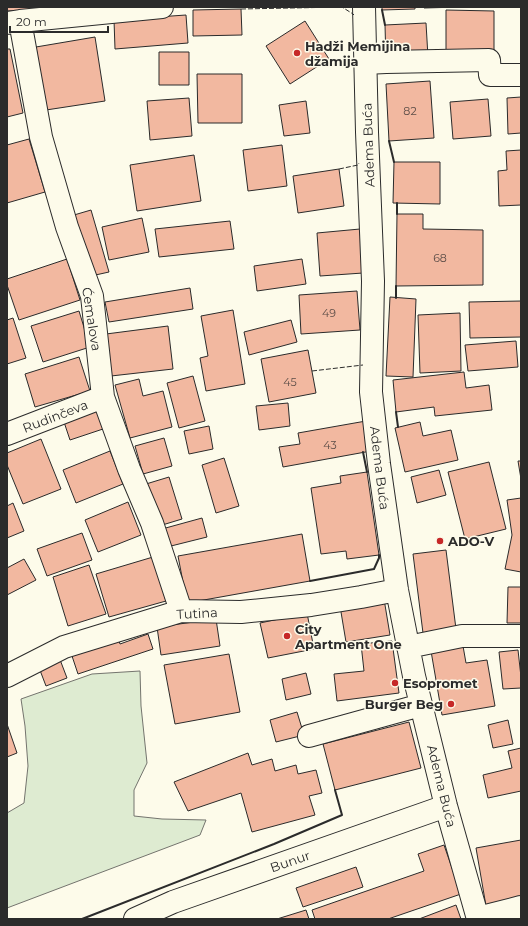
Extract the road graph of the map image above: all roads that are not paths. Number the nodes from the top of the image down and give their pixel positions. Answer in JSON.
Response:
{"nodes":[{"id":1,"x":162,"y":7,"type":"edge"},
{"id":2,"x":364,"y":7,"type":"edge"},
{"id":3,"x":14,"y":22,"type":"edge"},
{"id":4,"x":365,"y":63,"type":"junction"},
{"id":5,"x":521,"y":75,"type":"edge"},
{"id":6,"x":103,"y":397,"type":"junction"},
{"id":7,"x":7,"y":434,"type":"edge"},
{"id":8,"x":396,"y":590,"type":"junction"},
{"id":9,"x":181,"y":611,"type":"junction"},
{"id":10,"x":521,"y":636,"type":"edge"},
{"id":11,"x":408,"y":647,"type":"junction"},
{"id":12,"x":7,"y":676,"type":"edge"},
{"id":13,"x":422,"y":705,"type":"junction"},
{"id":14,"x":309,"y":736,"type":"dead end"},
{"id":15,"x":446,"y":806,"type":"junction"},
{"id":16,"x":521,"y":907,"type":"edge"},
{"id":17,"x":135,"y":919,"type":"edge"},
{"id":18,"x":478,"y":919,"type":"edge"}],
"edges":[{"from":1,"to":3,"type":"street"},
{"from":2,"to":4,"type":"street","name":"Adema Buća"},
{"from":3,"to":6,"type":"street","name":"Ćemalova"},
{"from":4,"to":5,"type":"street"},
{"from":4,"to":8,"type":"street","name":"Adema Buća"},
{"from":6,"to":7,"type":"street","name":"Rudinčeva"},
{"from":6,"to":9,"type":"street","name":"Ćemalova"},
{"from":8,"to":9,"type":"street","name":"Tutina"},
{"from":8,"to":11,"type":"street","name":"Adema Buća"},
{"from":9,"to":12,"type":"street","name":"Tutina"},
{"from":10,"to":11,"type":"street"},
{"from":11,"to":13,"type":"street","name":"Adema Buća"},
{"from":13,"to":14,"type":"street"},
{"from":13,"to":15,"type":"street","name":"Adema Buća"},
{"from":15,"to":17,"type":"street","name":"Bunur"},
{"from":15,"to":18,"type":"street","name":"Adema Buća"},
{"from":16,"to":18,"type":"street"}]}
